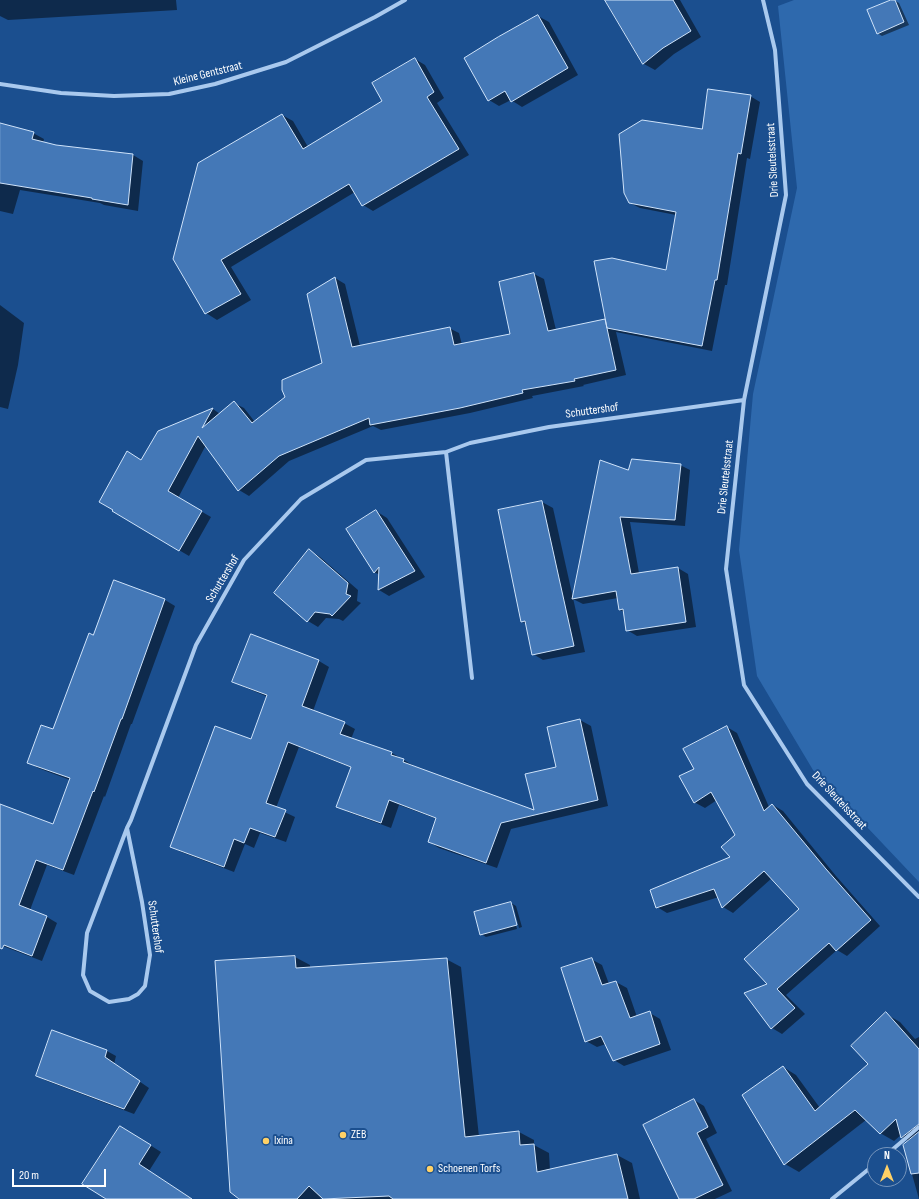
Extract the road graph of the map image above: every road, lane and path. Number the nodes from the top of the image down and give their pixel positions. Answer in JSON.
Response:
{"nodes":[{"id":1,"x":405,"y":0,"type":"edge"},
{"id":2,"x":763,"y":0,"type":"edge"},
{"id":3,"x":0,"y":84,"type":"edge"},
{"id":4,"x":744,"y":400,"type":"junction"},
{"id":5,"x":446,"y":452,"type":"junction"},
{"id":6,"x":472,"y":678,"type":"dead end"},
{"id":7,"x":127,"y":828,"type":"junction"},
{"id":8,"x":919,"y":897,"type":"edge"},
{"id":9,"x":919,"y":1127,"type":"edge"},
{"id":10,"x":895,"y":1147,"type":"edge"},
{"id":11,"x":867,"y":1171,"type":"edge"},
{"id":12,"x":832,"y":1199,"type":"edge"}],
"edges":[{"from":1,"to":3,"type":"street","name":"Kleine Gentstraat"},
{"from":2,"to":4,"type":"street","name":"Drie Sleutelsstraat"},
{"from":4,"to":5,"type":"street","name":"Schuttershof"},
{"from":4,"to":8,"type":"street","name":"Drie Sleutelsstraat"},
{"from":5,"to":6,"type":"street"},
{"from":5,"to":7,"type":"street","name":"Schuttershof"},
{"from":7,"to":7,"type":"street","name":"Schuttershof"},
{"from":9,"to":10,"type":"street"},
{"from":11,"to":12,"type":"street"}]}
